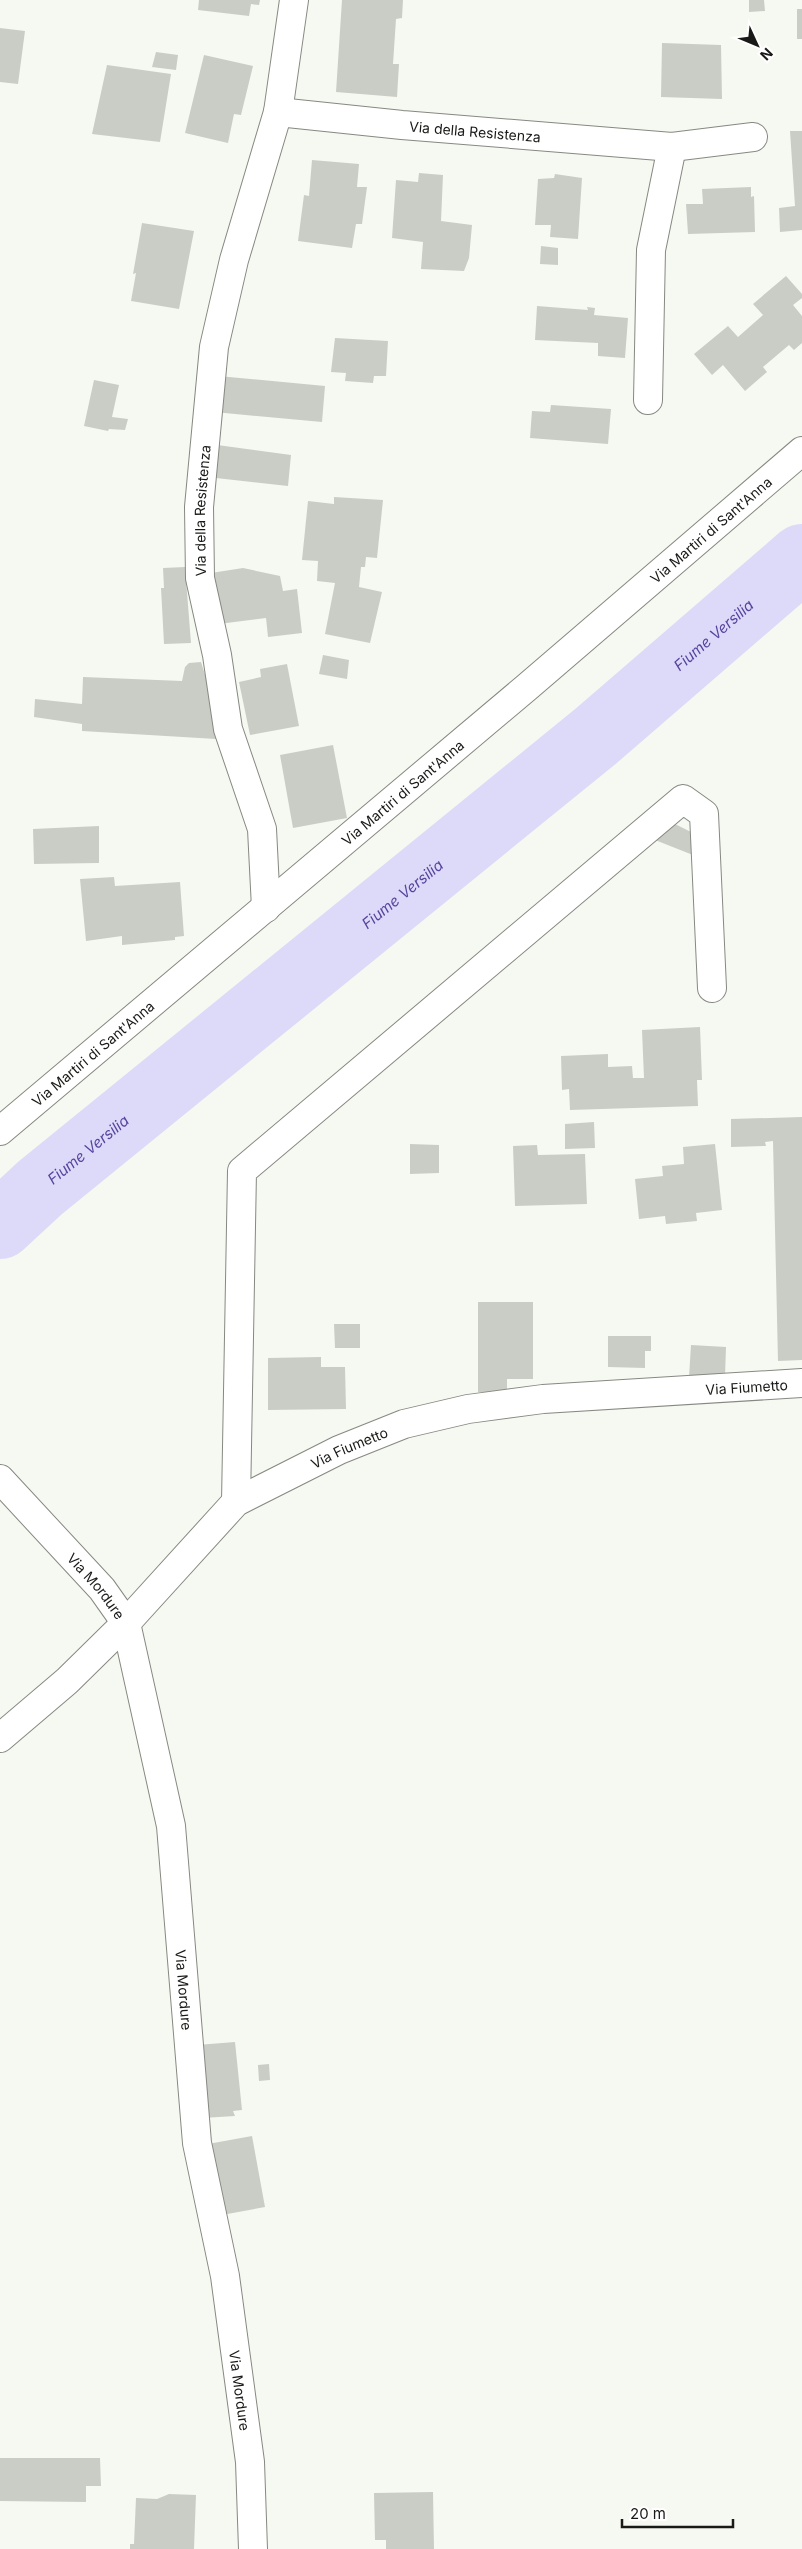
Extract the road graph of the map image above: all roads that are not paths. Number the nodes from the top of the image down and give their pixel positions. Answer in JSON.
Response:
{"nodes":[{"id":1,"x":294,"y":0,"type":"edge"},
{"id":2,"x":278,"y":112,"type":"junction"},
{"id":3,"x":753,"y":137,"type":"dead end"},
{"id":4,"x":672,"y":147,"type":"junction"},
{"id":5,"x":648,"y":400,"type":"dead end"},
{"id":6,"x":802,"y":451,"type":"edge"},
{"id":7,"x":266,"y":908,"type":"junction"},
{"id":8,"x":712,"y":988,"type":"dead end"},
{"id":9,"x":0,"y":1130,"type":"edge"},
{"id":10,"x":802,"y":1383,"type":"edge"},
{"id":11,"x":0,"y":1479,"type":"edge"},
{"id":12,"x":236,"y":1502,"type":"junction"},
{"id":13,"x":126,"y":1623,"type":"junction"},
{"id":14,"x":0,"y":1738,"type":"edge"},
{"id":15,"x":253,"y":2549,"type":"edge"}],
"edges":[{"from":1,"to":2,"type":"street","name":"Via della Resistenza"},
{"from":2,"to":4,"type":"street","name":"Via della Resistenza"},
{"from":2,"to":7,"type":"street","name":"Via della Resistenza"},
{"from":3,"to":4,"type":"street","name":"Via della Resistenza"},
{"from":4,"to":5,"type":"street"},
{"from":6,"to":7,"type":"street","name":"Via Martiri di Sant'Anna"},
{"from":7,"to":9,"type":"street","name":"Via Martiri di Sant'Anna"},
{"from":8,"to":12,"type":"street"},
{"from":10,"to":12,"type":"street","name":"Via Fiumetto"},
{"from":11,"to":13,"type":"street","name":"Via Mordure"},
{"from":12,"to":13,"type":"street","name":"Via Fiumetto"},
{"from":13,"to":14,"type":"street","name":"Via Fiumetto"},
{"from":13,"to":15,"type":"street","name":"Via Mordure"}]}
